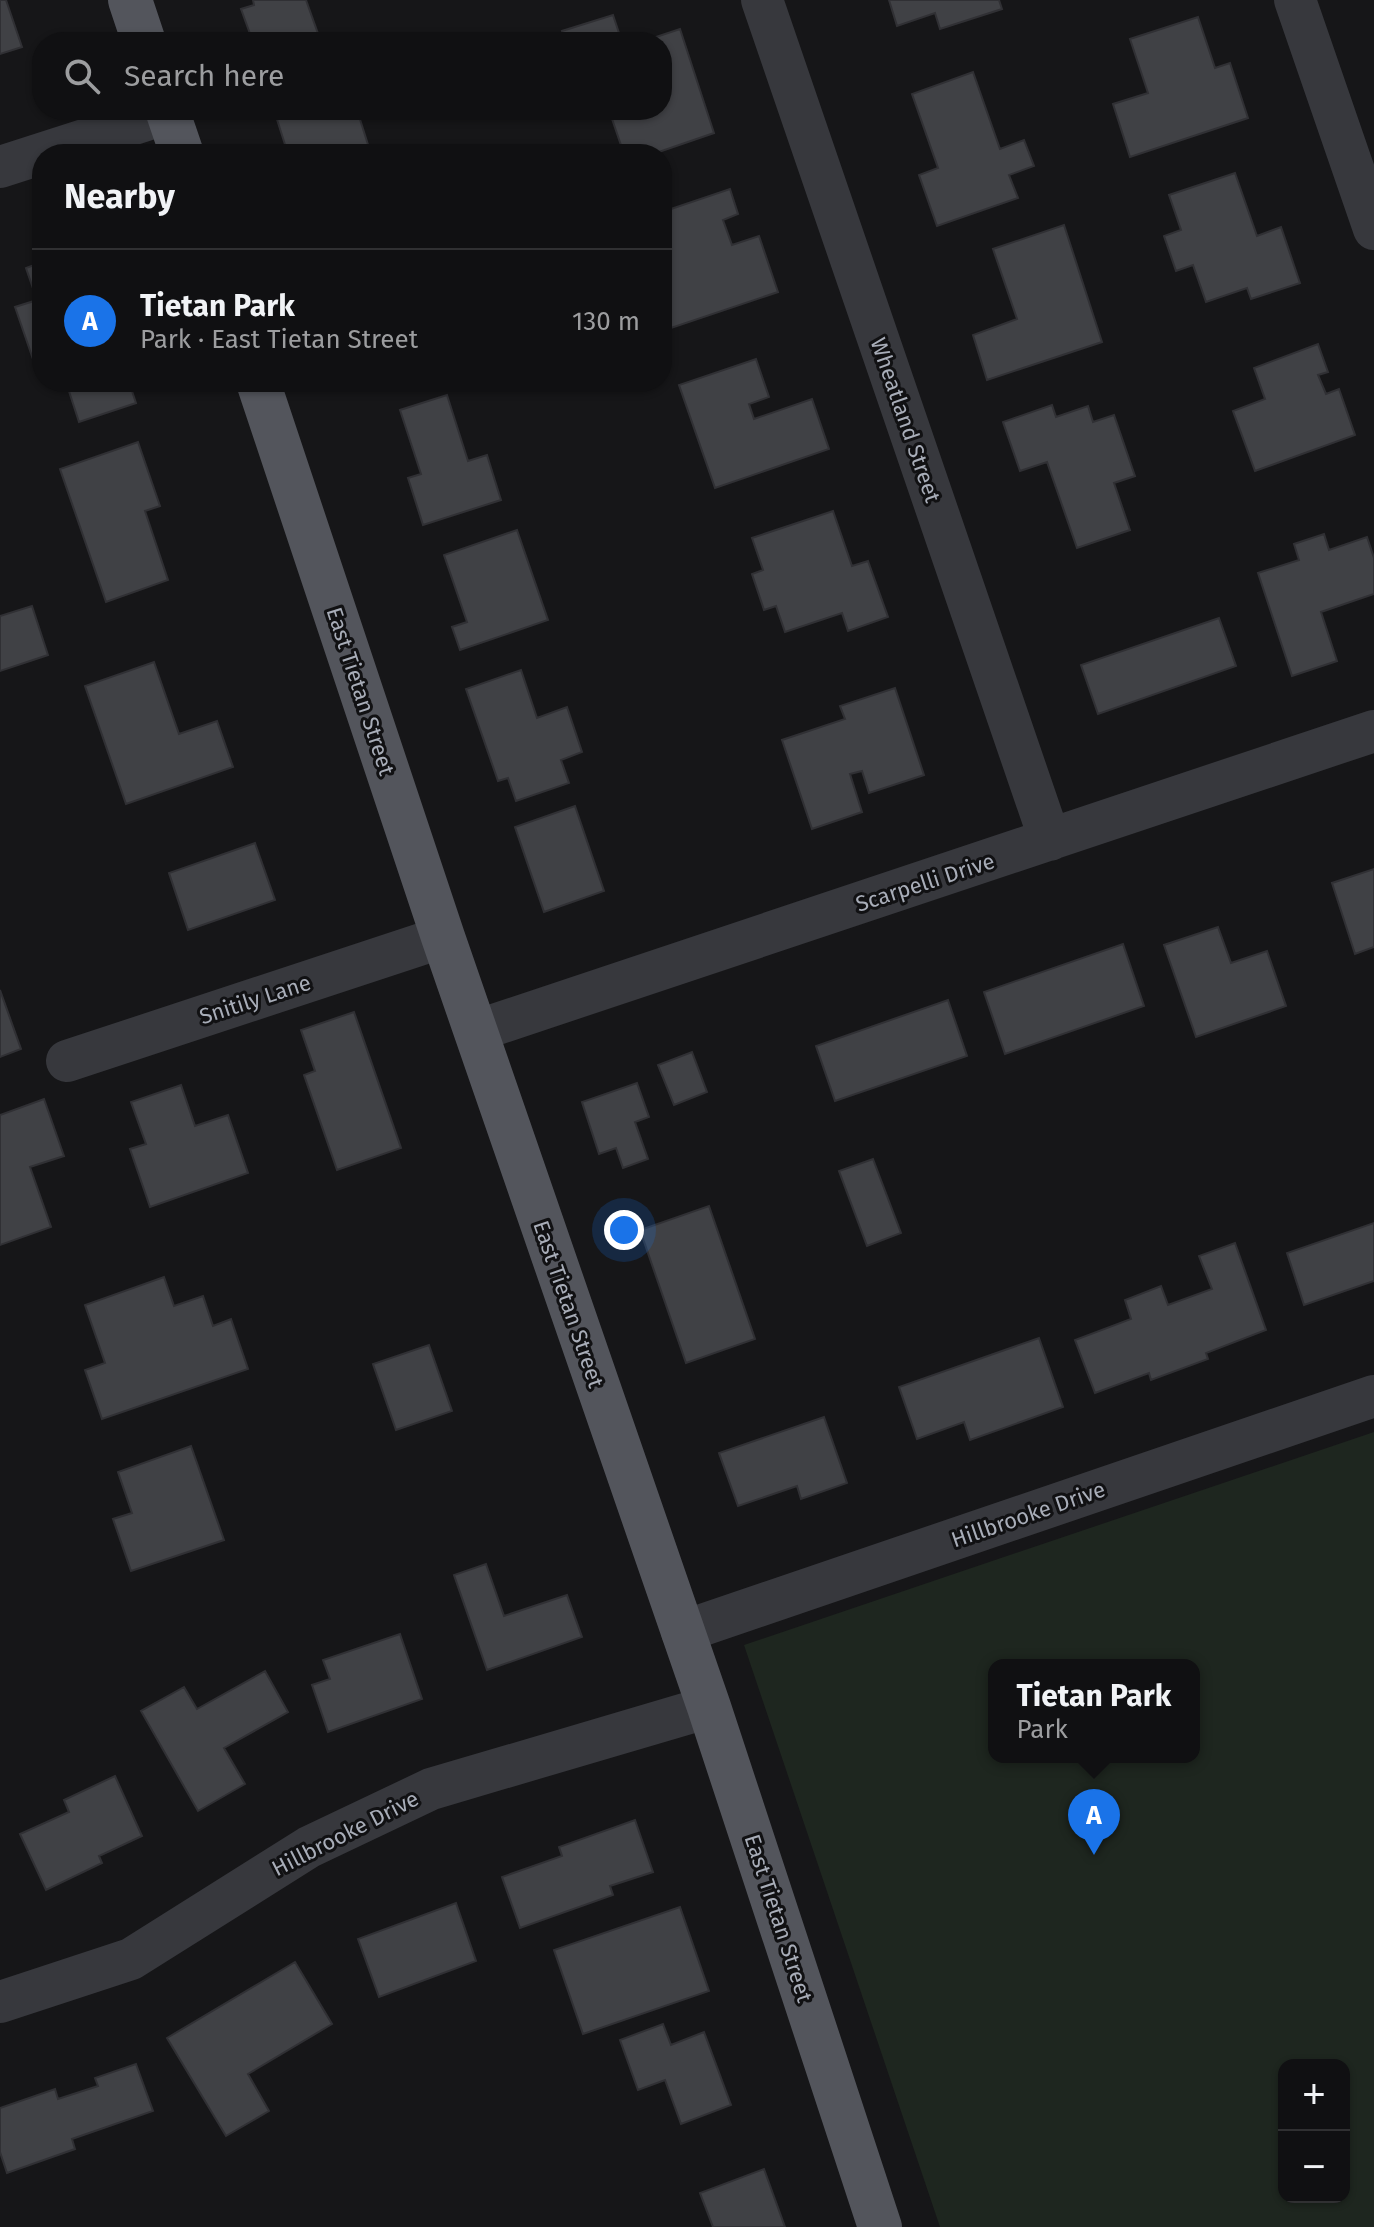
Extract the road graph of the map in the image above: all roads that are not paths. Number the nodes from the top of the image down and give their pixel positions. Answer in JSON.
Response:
{"nodes":[{"id":1,"x":130,"y":0,"type":"edge"},
{"id":2,"x":762,"y":0,"type":"edge"},
{"id":3,"x":1295,"y":0,"type":"edge"},
{"id":4,"x":141,"y":32,"type":"edge"},
{"id":5,"x":144,"y":120,"type":"edge"},
{"id":6,"x":171,"y":120,"type":"edge"},
{"id":7,"x":70,"y":144,"type":"edge"},
{"id":8,"x":179,"y":144,"type":"edge"},
{"id":9,"x":32,"y":157,"type":"edge"},
{"id":10,"x":0,"y":167,"type":"edge"},
{"id":11,"x":1374,"y":229,"type":"edge"},
{"id":12,"x":261,"y":392,"type":"edge"},
{"id":13,"x":1374,"y":731,"type":"edge"},
{"id":14,"x":1050,"y":840,"type":"junction"},
{"id":15,"x":443,"y":937,"type":"junction"},
{"id":16,"x":476,"y":1031,"type":"junction"},
{"id":17,"x":67,"y":1061,"type":"dead end"},
{"id":18,"x":1374,"y":1396,"type":"edge"},
{"id":19,"x":682,"y":1632,"type":"junction"},
{"id":20,"x":709,"y":1707,"type":"junction"},
{"id":21,"x":0,"y":2002,"type":"edge"},
{"id":22,"x":880,"y":2227,"type":"edge"}],
"edges":[{"from":1,"to":4,"type":"main road"},
{"from":2,"to":14,"type":"street","name":"Wheatland Street"},
{"from":3,"to":11,"type":"street"},
{"from":5,"to":7,"type":"street"},
{"from":6,"to":8,"type":"main road"},
{"from":9,"to":10,"type":"street"},
{"from":12,"to":15,"type":"main road","name":"East Tietan Street"},
{"from":13,"to":14,"type":"street","name":"Scarpelli Drive"},
{"from":14,"to":16,"type":"street","name":"Scarpelli Drive"},
{"from":15,"to":16,"type":"main road","name":"East Tietan Street"},
{"from":15,"to":17,"type":"street","name":"Snitily Lane"},
{"from":16,"to":19,"type":"main road","name":"East Tietan Street"},
{"from":18,"to":19,"type":"street","name":"Hillbrooke Drive"},
{"from":19,"to":20,"type":"main road","name":"East Tietan Street"},
{"from":20,"to":21,"type":"street","name":"Hillbrooke Drive"},
{"from":20,"to":22,"type":"main road","name":"East Tietan Street"}]}
